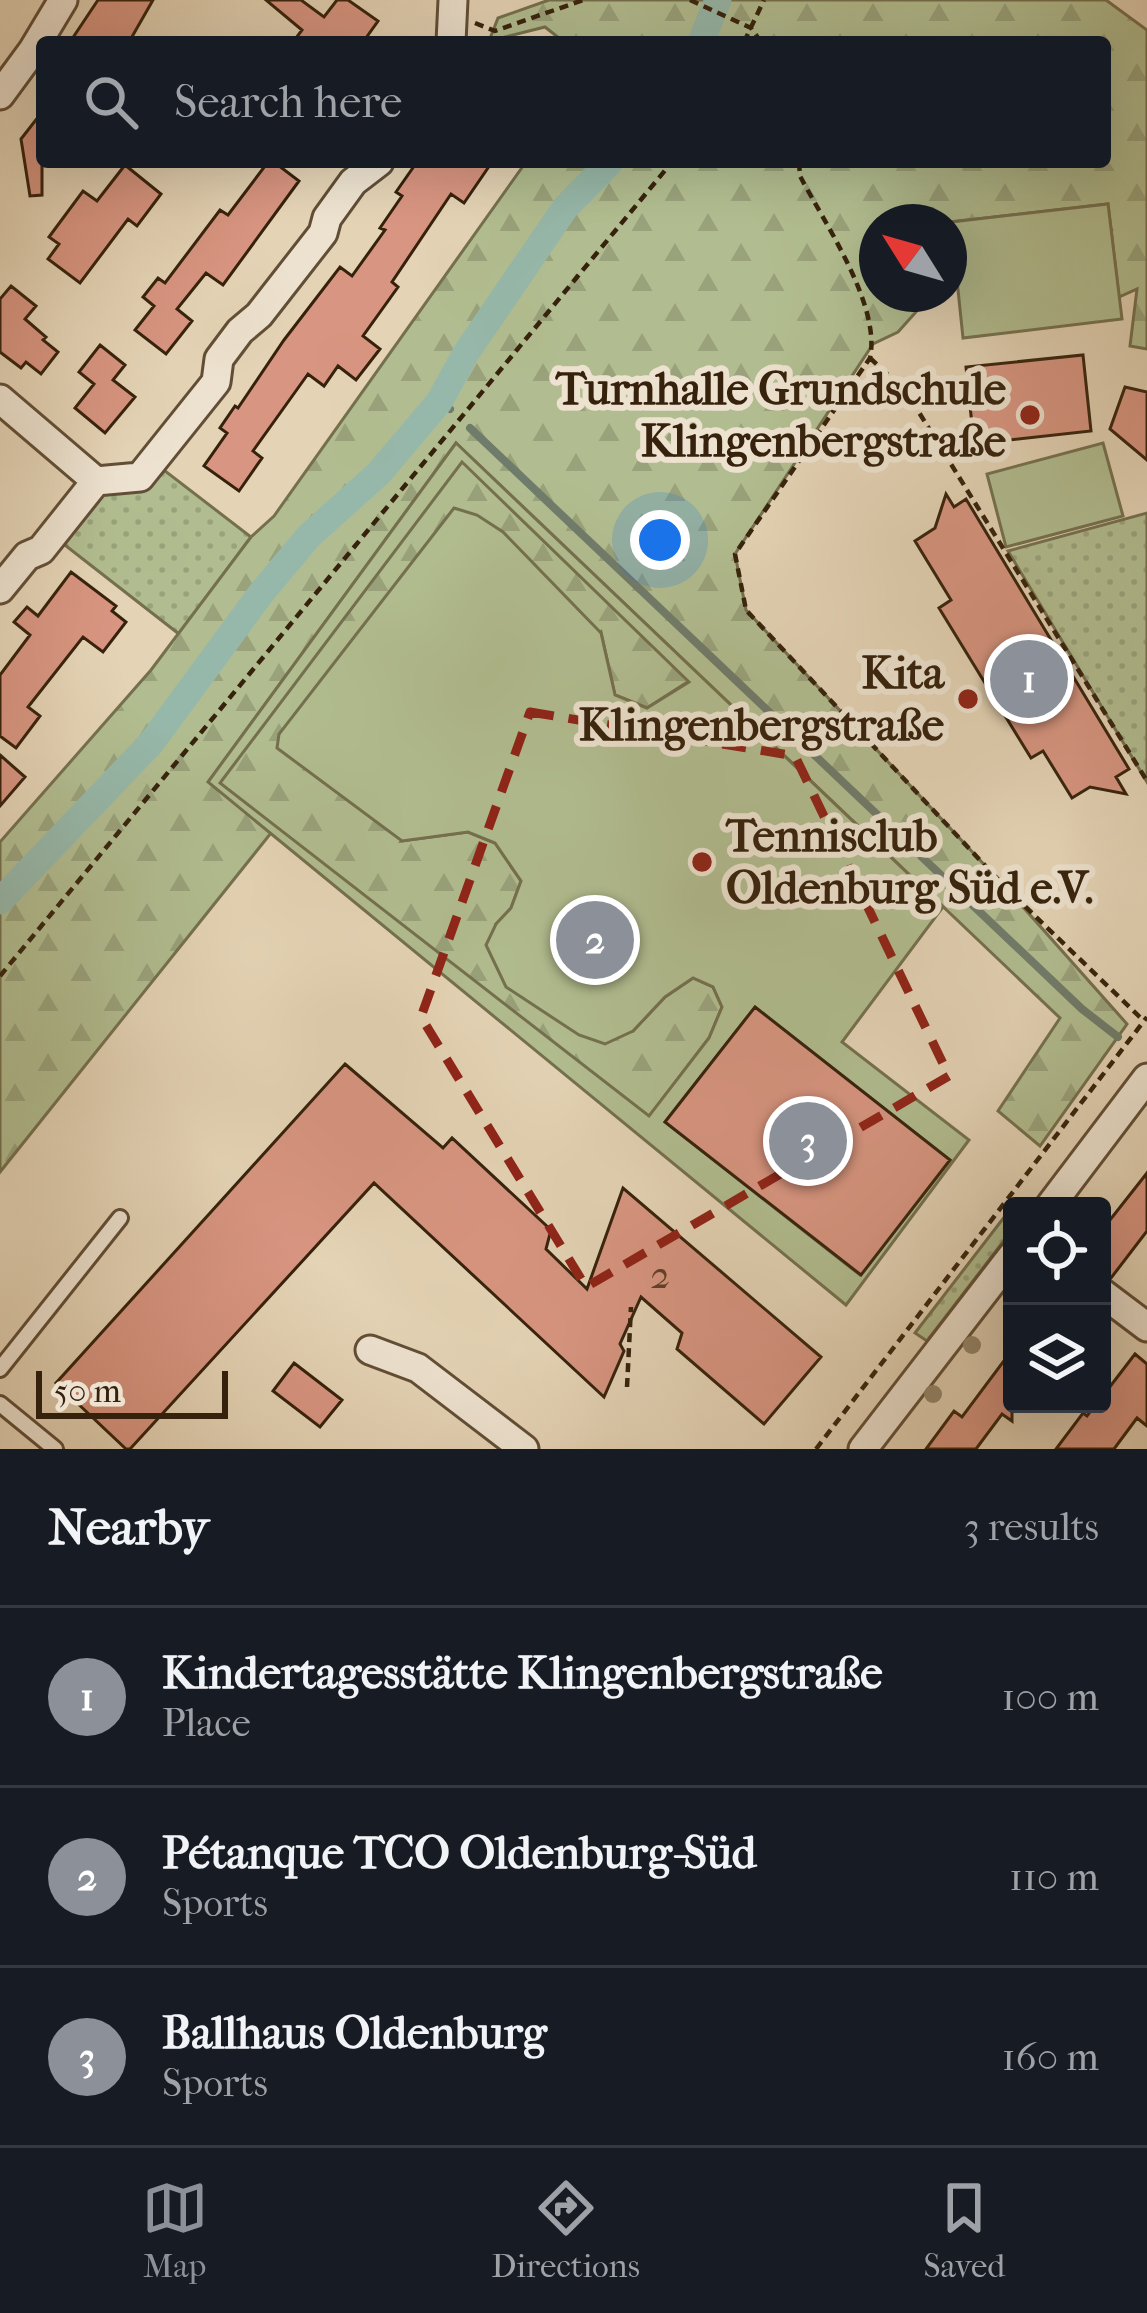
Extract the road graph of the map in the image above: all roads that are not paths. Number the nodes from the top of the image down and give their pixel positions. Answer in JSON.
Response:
{"nodes":[{"id":1,"x":63,"y":0,"type":"edge"},
{"id":2,"x":41,"y":36,"type":"edge"},
{"id":3,"x":36,"y":45,"type":"edge"},
{"id":4,"x":0,"y":95,"type":"edge"},
{"id":5,"x":371,"y":168,"type":"edge"},
{"id":6,"x":0,"y":399,"type":"edge"},
{"id":7,"x":96,"y":481,"type":"junction"},
{"id":8,"x":0,"y":589,"type":"edge"},
{"id":9,"x":1147,"y":1078,"type":"edge"},
{"id":10,"x":1057,"y":1197,"type":"edge"},
{"id":11,"x":120,"y":1218,"type":"dead end"},
{"id":12,"x":1003,"y":1268,"type":"edge"},
{"id":13,"x":1111,"y":1300,"type":"edge"},
{"id":14,"x":1147,"y":1327,"type":"edge"},
{"id":15,"x":370,"y":1350,"type":"dead end"},
{"id":16,"x":0,"y":1369,"type":"edge"},
{"id":17,"x":0,"y":1404,"type":"edge"},
{"id":18,"x":516,"y":1447,"type":"edge"},
{"id":19,"x":55,"y":1449,"type":"edge"},
{"id":20,"x":863,"y":1449,"type":"edge"}],
"edges":[{"from":1,"to":2,"type":"street"},
{"from":3,"to":4,"type":"street"},
{"from":5,"to":7,"type":"street"},
{"from":6,"to":7,"type":"street"},
{"from":7,"to":8,"type":"street"},
{"from":9,"to":10,"type":"street"},
{"from":11,"to":16,"type":"lane"},
{"from":12,"to":20,"type":"street"},
{"from":13,"to":14,"type":"street"},
{"from":15,"to":18,"type":"street"},
{"from":17,"to":19,"type":"lane"}]}
